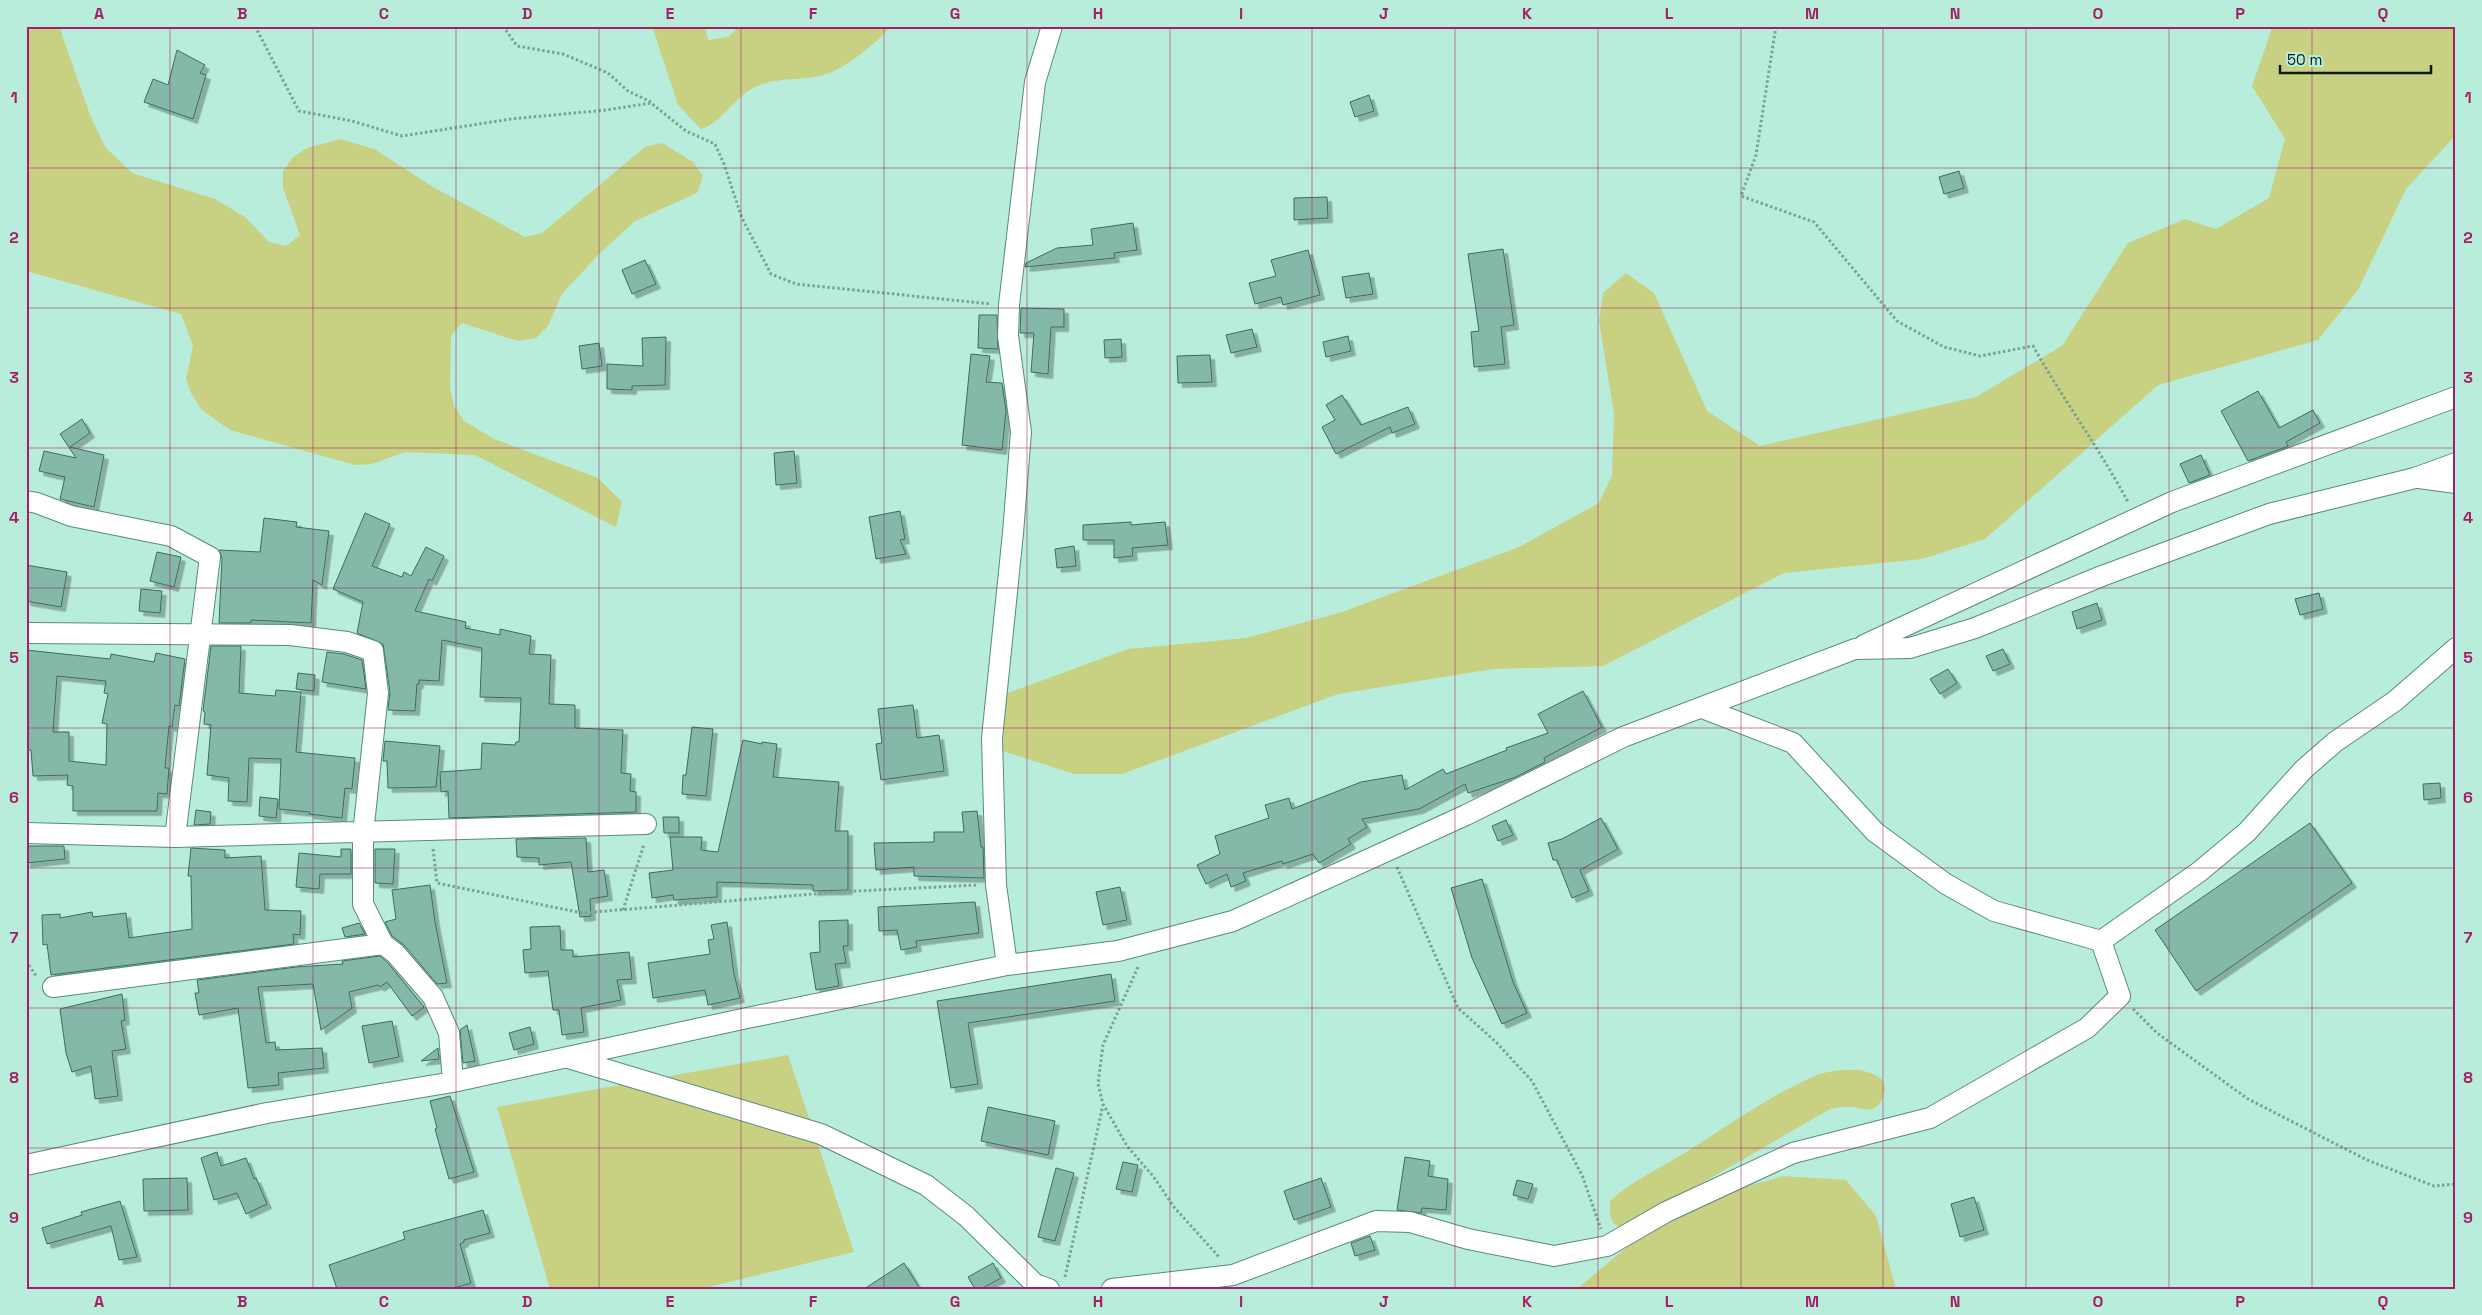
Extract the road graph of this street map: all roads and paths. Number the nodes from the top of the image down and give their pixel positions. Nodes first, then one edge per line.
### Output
1 (256, 26) edge
2 (503, 26) edge
3 (1052, 26) edge
4 (1776, 26) edge
5 (651, 103) junction
6 (1009, 305) junction
7 (2456, 397) edge
8 (2456, 464) edge
9 (2415, 478) junction
10 (2456, 483) edge
11 (26, 501) edge
12 (2137, 518) junction
13 (26, 633) edge
14 (201, 636) junction
15 (2456, 648) edge
16 (1855, 649) junction
17 (1702, 708) junction
18 (646, 824) joint
19 (430, 831) junction
20 (26, 833) edge
21 (363, 834) junction
22 (175, 837) junction
23 (1390, 849) junction
24 (996, 885) junction
25 (623, 910) junction
26 (2101, 941) junction
27 (1147, 943) junction
28 (383, 944) junction
29 (1007, 965) junction
30 (53, 987) dead end
31 (2120, 996) junction
32 (567, 1057) junction
33 (454, 1082) junction
34 (1103, 1104) junction
35 (26, 1165) edge
36 (2456, 1184) edge
37 (1607, 1246) junction
38 (1234, 1275) junction
39 (1056, 1284) edge
40 (1112, 1289) edge

1 - 5 path
2 - 5 path
3 - 6 street
4 - 12 path
5 - 6 path
6 - 24 street
7 - 12 street
8 - 9 street
9 - 10 street
9 - 16 street
11 - 14 street
12 - 16 street
13 - 14 street
14 - 21 street
14 - 22 street
15 - 26 street
16 - 17 street
17 - 23 street
17 - 26 street
18 - 19 street
18 - 25 path
19 - 21 street
19 - 25 path
20 - 22 street
21 - 22 street
21 - 28 street
23 - 27 street
23 - 37 path
24 - 25 path
24 - 29 street
26 - 31 street
27 - 29 street
27 - 34 path
28 - 30 street
28 - 33 street
29 - 32 street
31 - 36 path
31 - 37 street
32 - 33 street
32 - 39 street
33 - 35 street
34 - 38 path
34 - 39 path
37 - 38 street
38 - 40 street

